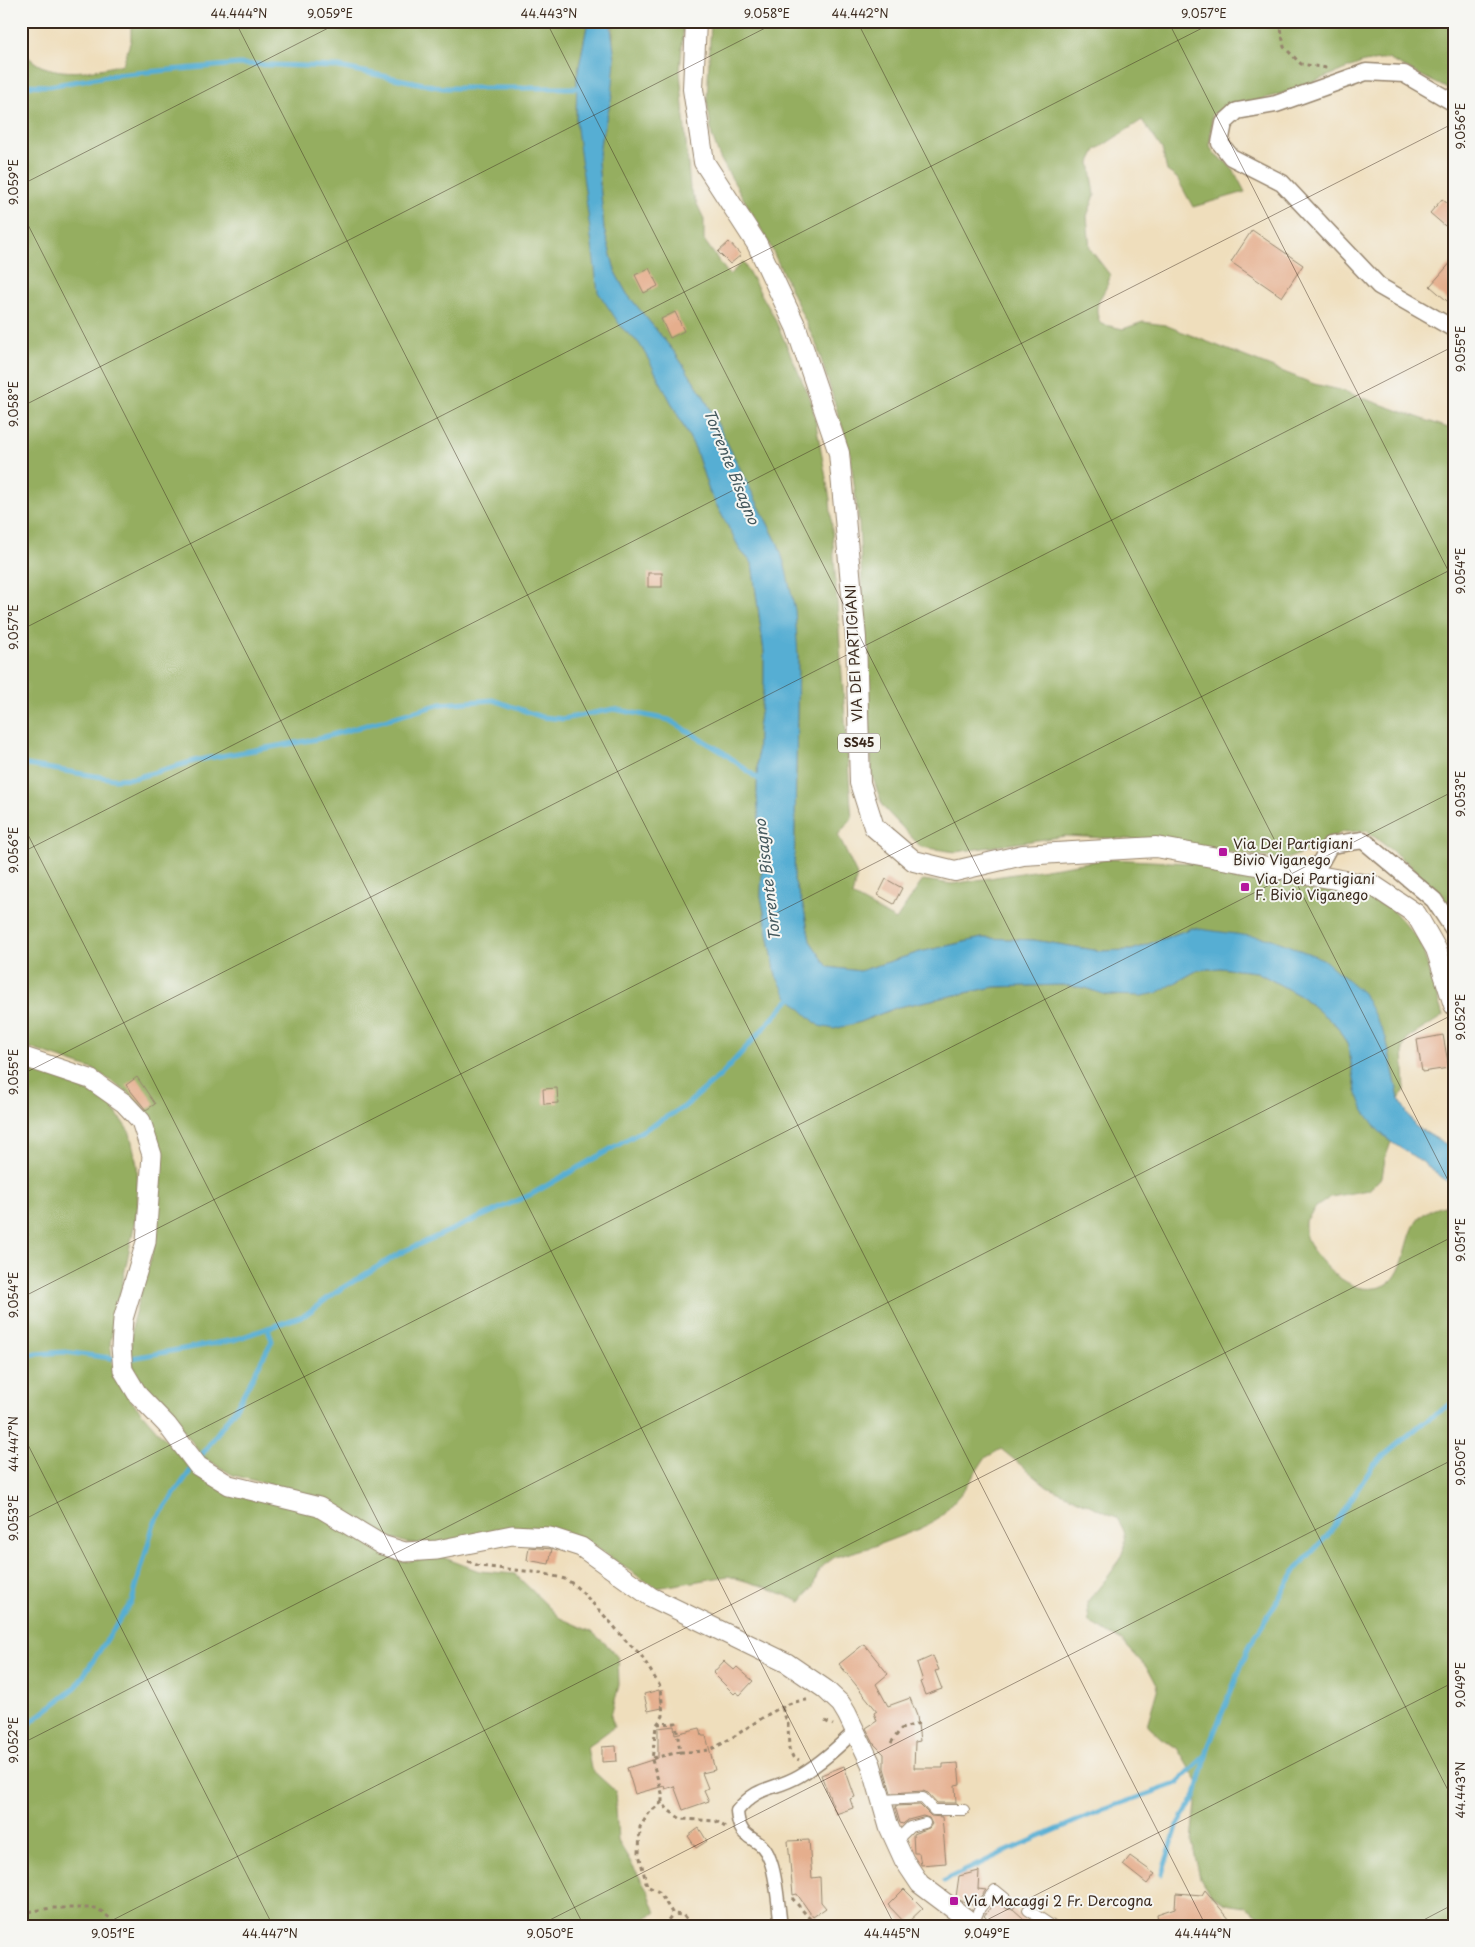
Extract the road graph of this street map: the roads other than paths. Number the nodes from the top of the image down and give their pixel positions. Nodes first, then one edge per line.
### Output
1 (696, 21) edge
2 (1454, 103) edge
3 (1454, 329) edge
4 (1314, 874) junction
5 (1454, 930) edge
6 (1454, 1005) edge
7 (21, 1056) edge
8 (856, 1730) junction
9 (881, 1800) junction
10 (964, 1810) dead end
11 (925, 1823) dead end
12 (896, 1841) junction
13 (1011, 1903) dead end
14 (1028, 1910) dead end
15 (974, 1925) edge
16 (781, 1926) edge
17 (1052, 1926) edge

1 - 4 main road, VIA DEI PARTIGIANI / SS45
2 - 3 street
4 - 5 street
4 - 6 main road, VIA DEI PARTIGIANI / SS45
7 - 8 main road
8 - 9 main road
8 - 16 street
9 - 10 street
9 - 12 main road
11 - 12 street
12 - 15 main road
13 - 15 street
14 - 17 street

